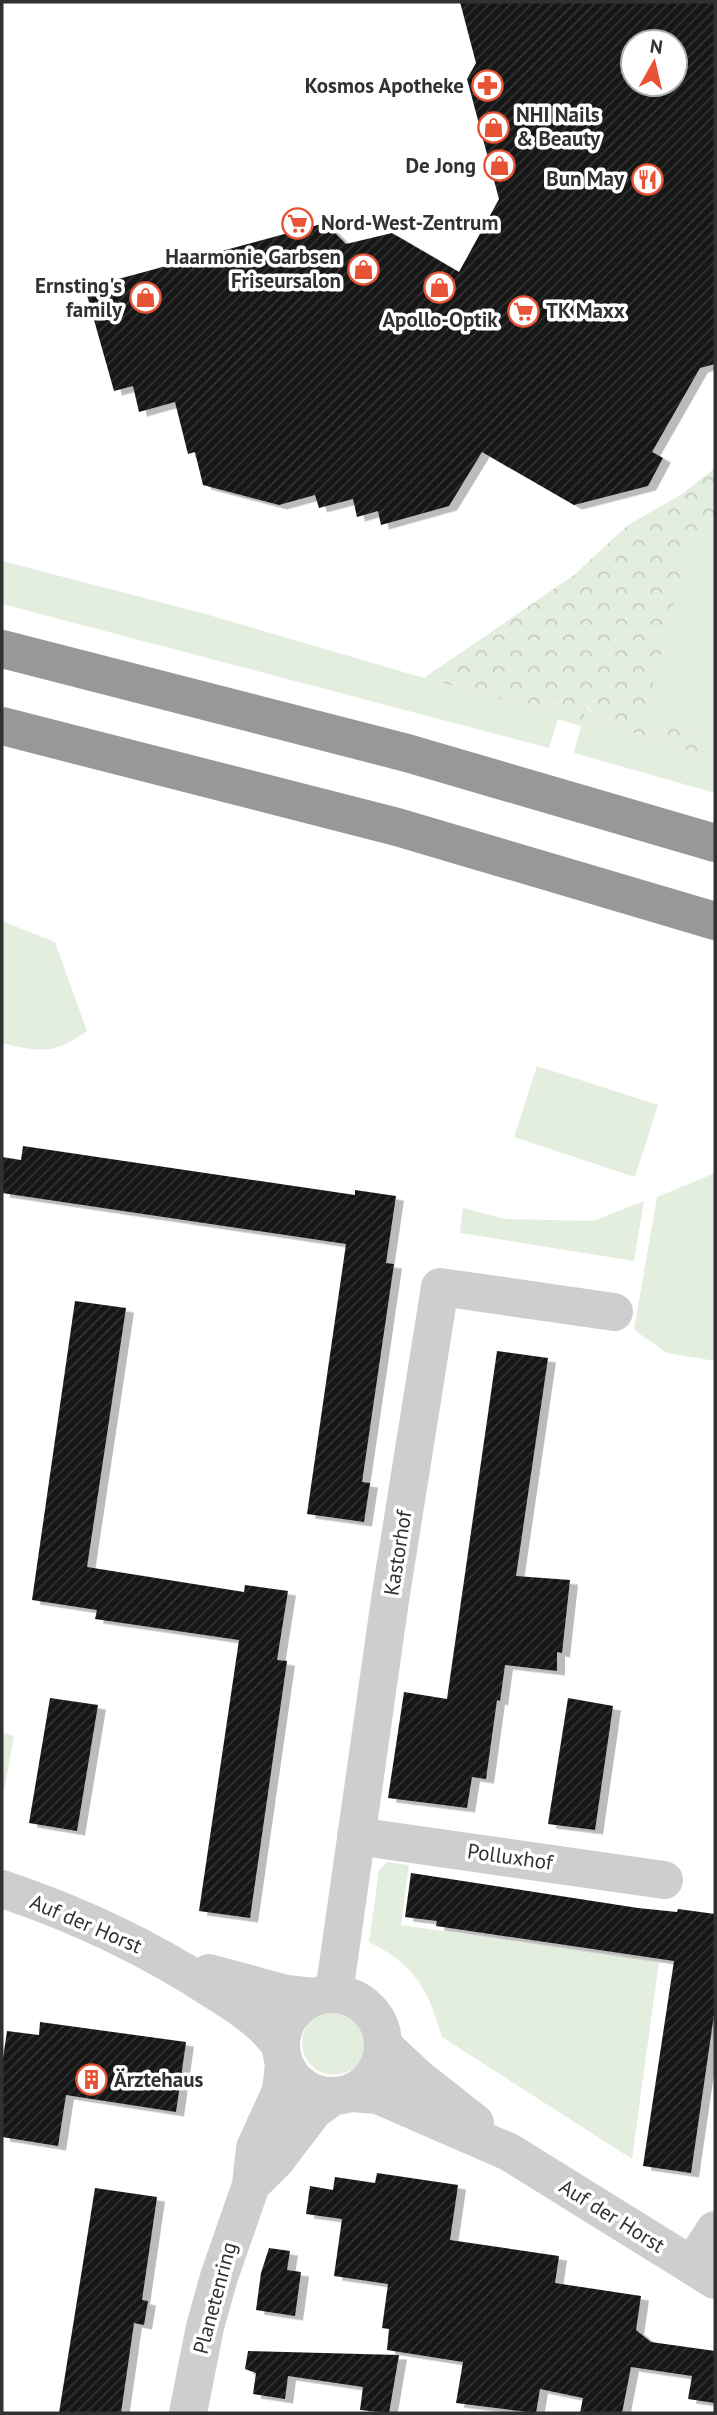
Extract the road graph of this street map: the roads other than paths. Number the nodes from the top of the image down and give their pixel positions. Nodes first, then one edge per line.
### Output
1 (2, 649) edge
2 (2, 726) edge
3 (715, 844) edge
4 (715, 921) edge
5 (614, 1312) dead end
6 (356, 1836) junction
7 (663, 1880) dead end
8 (2, 1889) edge
9 (170, 1962) junction
10 (324, 1995) junction
11 (384, 2046) junction
12 (282, 2055) junction
13 (342, 2095) junction
14 (509, 2152) junction
15 (251, 2185) junction
16 (715, 2230) edge
17 (704, 2272) edge
18 (188, 2413) edge

1 - 3 highway
2 - 4 highway
5 - 6 street, Kastorhof
6 - 7 street, Polluxhof
6 - 10 street, Kastorhof
8 - 9 street, Auf der Horst
9 - 10 street, Auf der Horst
9 - 12 street, Auf der Horst
10 - 11 street
10 - 12 street
11 - 13 street
11 - 14 street, Auf der Horst
12 - 13 street
12 - 15 street, Planetenring
13 - 14 street, Auf der Horst
13 - 15 street, Planetenring
14 - 17 street, Auf der Horst
15 - 18 street, Planetenring
16 - 17 street

